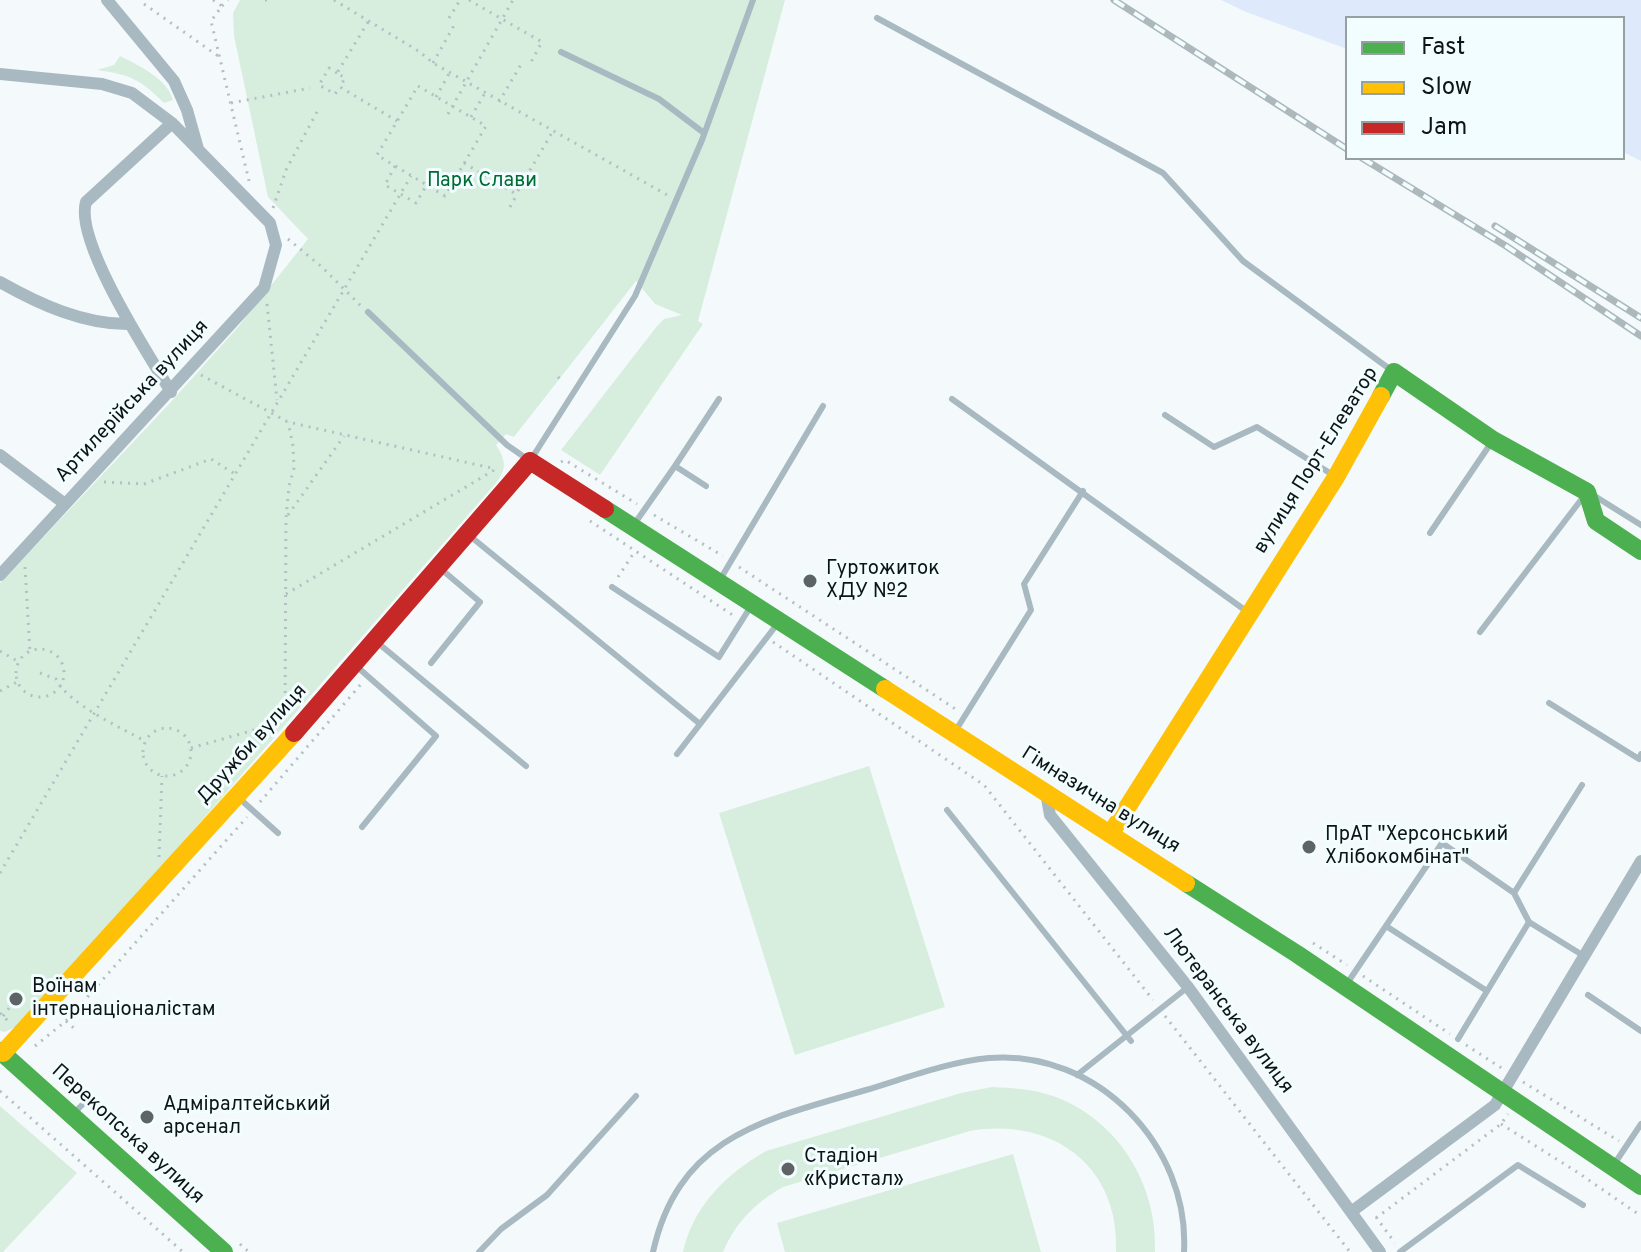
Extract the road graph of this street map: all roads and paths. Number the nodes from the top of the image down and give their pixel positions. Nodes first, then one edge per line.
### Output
1 (107, 0) edge
2 (213, 0) edge
3 (228, 0) edge
4 (334, 0) edge
5 (460, 0) edge
6 (469, 0) edge
7 (513, 0) edge
8 (753, 0) edge
9 (144, 4) dead end
10 (222, 6) junction
11 (449, 18) dead end
12 (877, 18) dead end
13 (503, 19) junction
14 (368, 22) junction
15 (456, 22) dead end
16 (561, 52) dead end
17 (218, 56) junction
18 (523, 61) dead end
19 (433, 63) junction
20 (530, 64) dead end
21 (450, 72) junction
22 (337, 73) junction
23 (0, 74) edge
24 (14, 76) junction
25 (0, 82) edge
26 (466, 82) junction
27 (340, 87) junction
28 (310, 88) dead end
29 (485, 93) junction
30 (436, 97) junction
31 (499, 102) junction
32 (230, 103) junction
33 (452, 106) junction
34 (319, 108) dead end
35 (448, 114) dead end
36 (471, 117) junction
37 (397, 121) junction
38 (172, 123) junction
39 (553, 131) junction
40 (704, 133) junction
41 (199, 152) junction
42 (464, 163) junction
43 (395, 166) junction
44 (411, 176) junction
45 (249, 181) dead end
46 (426, 185) junction
47 (400, 194) junction
48 (516, 194) junction
49 (676, 200) junction
50 (510, 207) dead end
51 (270, 223) junction
52 (0, 282) edge
53 (264, 288) junction
54 (345, 292) junction
55 (368, 312) joint
56 (130, 324) junction
57 (191, 370) junction
58 (1394, 372) junction
59 (171, 392) junction
60 (719, 399) dead end
61 (952, 399) dead end
62 (277, 401) junction
63 (823, 406) dead end
64 (271, 411) junction
65 (1165, 415) dead end
66 (288, 422) junction
67 (345, 435) junction
68 (1493, 440) junction
69 (0, 455) edge
70 (530, 461) junction
71 (558, 464) dead end
72 (675, 466) junction
73 (235, 474) junction
74 (1336, 477) junction
75 (88, 481) junction
76 (706, 486) dead end
77 (1083, 491) junction
78 (1587, 492) junction
79 (65, 504) junction
80 (645, 509) junction
81 (286, 518) junction
82 (1641, 525) edge
83 (633, 526) junction
84 (1430, 533) dead end
85 (467, 534) junction
86 (24, 549) junction
87 (635, 551) dead end
88 (1641, 551) edge
89 (731, 561) junction
90 (439, 567) junction
91 (0, 575) edge
92 (719, 581) junction
93 (612, 587) joint
94 (285, 595) junction
95 (753, 603) junction
96 (1249, 613) junction
97 (780, 620) junction
98 (1480, 632) dead end
99 (375, 640) junction
100 (0, 651) edge
101 (30, 652) junction
102 (19, 662) junction
103 (431, 663) dead end
104 (361, 671) junction
105 (40, 673) dead end
106 (17, 682) junction
107 (60, 688) junction
108 (0, 691) edge
109 (1549, 703) dead end
110 (95, 713) junction
111 (700, 724) junction
112 (958, 727) junction
113 (145, 741) junction
114 (191, 748) junction
115 (677, 754) dead end
116 (1641, 754) edge
117 (526, 766) dead end
118 (162, 776) junction
119 (1582, 785) dead end
120 (1046, 793) junction
121 (238, 797) junction
122 (253, 810) junction
123 (947, 810) dead end
124 (362, 827) dead end
125 (278, 833) dead end
126 (1111, 833) junction
127 (1641, 861) edge
128 (159, 865) dead end
129 (0, 873) edge
130 (1514, 893) junction
131 (1529, 922) junction
132 (1386, 926) junction
133 (1312, 943) dead end
134 (1584, 956) junction
135 (1350, 979) junction
136 (1188, 987) junction
137 (1487, 991) junction
138 (1588, 995) dead end
139 (16, 999) dead end
140 (1, 1015) edge
141 (66, 1021) junction
142 (14, 1027) dead end
143 (75, 1029) dead end
144 (1641, 1031) edge
145 (1128, 1038) junction
146 (1458, 1039) junction
147 (35, 1046) dead end
148 (1, 1052) edge
149 (1077, 1075) junction
150 (1512, 1076) junction
151 (1527, 1085) junction
152 (0, 1091) edge
153 (636, 1096) dead end
154 (1509, 1098) junction
155 (1501, 1124) junction
156 (1641, 1124) edge
157 (1626, 1145) junction
158 (1613, 1166) junction
159 (1641, 1186) edge
160 (1366, 1201) junction
161 (1583, 1205) dead end
162 (1351, 1212) junction
163 (1641, 1216) edge
164 (1376, 1218) junction
165 (183, 1252) edge
166 (224, 1252) edge
167 (479, 1252) edge
168 (653, 1252) edge
169 (1184, 1252) edge
170 (1380, 1252) edge
171 (1401, 1252) edge

1 - 41 street
2 - 10 path
3 - 10 path
4 - 14 path
5 - 11 path
6 - 13 path
7 - 13 path
8 - 40 lane
9 - 17 path
10 - 17 path
12 - 58 lane
13 - 20 path
13 - 26 path
14 - 19 path
14 - 22 path
15 - 19 path
16 - 40 lane
17 - 32 path
18 - 31 path
19 - 21 path
21 - 26 path
21 - 30 path
22 - 27 path
22 - 27 path
23 - 24 street
24 - 25 street
24 - 38 street
26 - 29 path
26 - 33 path
27 - 37 path
28 - 32 path
29 - 31 path
29 - 36 path
30 - 33 path
30 - 37 path
31 - 39 path
32 - 45 path
33 - 35 path
33 - 36 path
34 - 51 path
36 - 42 path
37 - 43 path
38 - 41 street
38 - 56 street
39 - 48 path
39 - 49 path
40 - 49 lane
41 - 51 street
42 - 46 path
42 - 48 path
43 - 44 path
43 - 47 path
44 - 46 path
44 - 47 path
46 - 47 path
47 - 54 path
48 - 50 path
49 - 70 lane
51 - 53 street, Артилерійська вулиця
51 - 54 path
52 - 56 street
53 - 57 street, Артилерійська вулиця
53 - 62 path
54 - 55 path
54 - 62 path
55 - 70 lane
56 - 59 street
57 - 59 street, Артилерійська вулиця
57 - 64 path
58 - 68 street, вулиця Порт-Елеватор
58 - 74 street, вулиця Порт-Елеватор
59 - 75 street, Артилерійська вулиця
60 - 72 lane
61 - 77 lane
62 - 64 path
63 - 89 lane
64 - 66 path
64 - 73 path
65 - 74 lane
66 - 67 path
66 - 81 path
67 - 81 path
67 - 94 path
68 - 78 street, вулиця Порт-Елеватор
68 - 84 lane
69 - 79 street
70 - 83 street, Гімназична вулиця
70 - 85 street, Дружби вулиця
71 - 80 path
72 - 76 lane
72 - 80 lane
73 - 75 path
73 - 110 path
74 - 96 street, вулиця Порт-Елеватор
75 - 79 street, Артилерійська вулиця
77 - 96 lane
77 - 112 lane
78 - 82 lane
78 - 88 street
78 - 98 lane
79 - 86 street, Артилерійська вулиця
80 - 83 lane
80 - 89 path
81 - 94 path
83 - 92 street, Гімназична вулиця
85 - 90 street, Дружби вулиця
85 - 111 lane
86 - 91 street, Артилерійська вулиця
86 - 101 path
87 - 93 path
89 - 92 lane
89 - 112 path
90 - 99 street, Дружби вулиця
90 - 103 lane
92 - 95 street, Гімназична вулиця
93 - 95 lane
94 - 114 path
95 - 97 street, Гімназична вулиця
96 - 126 street, вулиця Порт-Елеватор
97 - 111 lane
97 - 112 street, Гімназична вулиця
99 - 104 street, Дружби вулиця
99 - 117 lane
100 - 102 path
101 - 102 path
101 - 107 path
102 - 106 path
104 - 121 street, Дружби вулиця
104 - 122 path
104 - 124 lane
105 - 107 path
106 - 107 path
106 - 108 path
107 - 110 path
109 - 116 lane
110 - 113 path
110 - 129 path
111 - 115 lane
112 - 120 street, Гімназична вулиця
113 - 114 path
113 - 118 path
114 - 118 path
118 - 128 path
119 - 130 lane
120 - 126 street, Гімназична вулиця
120 - 136 street, Лютеранська вулиця
121 - 122 lane
121 - 148 street, Дружби вулиця
122 - 125 lane
122 - 141 path
123 - 145 lane
126 - 135 street, Гімназична вулиця
127 - 134 street
130 - 131 lane
130 - 132 lane
131 - 134 lane
131 - 137 lane
132 - 135 lane
132 - 137 lane
133 - 135 path
134 - 150 street
135 - 146 path
135 - 154 street, Гімназична вулиця
136 - 145 lane
136 - 162 street, Лютеранська вулиця
137 - 146 lane
138 - 144 lane
139 - 140 path
140 - 142 path
141 - 143 path
141 - 147 path
145 - 149 lane
146 - 150 path
148 - 166 street, Перекопська вулиця
149 - 168 lane
149 - 169 lane
150 - 151 path
150 - 154 street
151 - 154 path
151 - 157 path
152 - 165 path
153 - 167 lane
154 - 155 path
154 - 158 street, Гімназична вулиця
154 - 160 street
155 - 163 path
155 - 164 path
156 - 157 lane
157 - 158 lane
158 - 159 street, Гімназична вулиця
160 - 162 street
160 - 164 path
161 - 171 lane
162 - 170 street, Лютеранська вулиця
164 - 171 path

